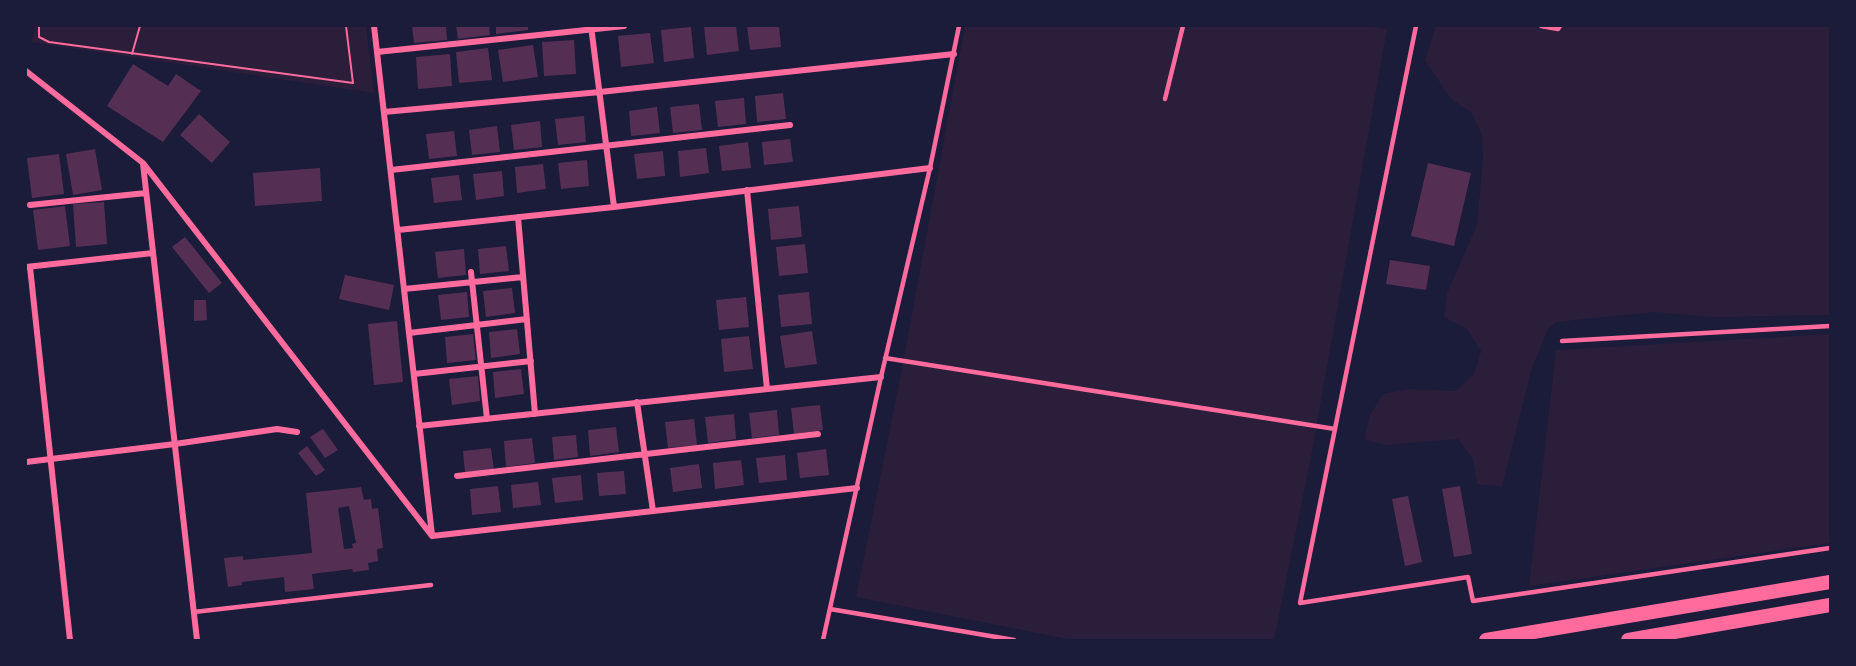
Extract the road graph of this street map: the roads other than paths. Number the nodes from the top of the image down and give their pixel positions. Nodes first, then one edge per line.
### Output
1 (374, 26) edge
2 (624, 26) edge
3 (959, 26) edge
4 (1183, 26) edge
5 (1416, 26) edge
6 (1541, 26) edge
7 (1560, 26) edge
8 (591, 28) edge
9 (378, 52) junction
10 (954, 54) junction
11 (26, 71) edge
12 (600, 92) junction
13 (1165, 99) dead end
14 (384, 112) junction
15 (790, 124) dead end
16 (606, 144) junction
17 (143, 163) junction
18 (930, 168) junction
19 (391, 170) junction
20 (747, 190) junction
21 (146, 193) junction
22 (30, 206) dead end
23 (614, 207) junction
24 (518, 218) junction
25 (398, 230) junction
26 (153, 253) junction
27 (28, 267) edge
28 (471, 272) dead end
29 (523, 277) junction
30 (472, 282) junction
31 (404, 289) junction
32 (527, 319) junction
33 (477, 325) junction
34 (1830, 326) edge
35 (409, 333) junction
36 (1562, 340) dead end
37 (885, 358) junction
38 (531, 362) junction
39 (481, 366) junction
40 (414, 374) junction
41 (881, 377) junction
42 (767, 389) junction
43 (637, 402) junction
44 (535, 414) junction
45 (487, 419) junction
46 (420, 426) junction
47 (1335, 429) junction
48 (297, 432) dead end
49 (818, 434) dead end
50 (175, 444) junction
51 (645, 455) junction
52 (50, 459) junction
53 (26, 462) edge
54 (457, 476) dead end
55 (857, 488) junction
56 (653, 511) junction
57 (432, 536) junction
58 (1830, 548) edge
59 (1830, 584) edge
60 (431, 585) dead end
61 (1830, 605) edge
62 (830, 609) junction
63 (194, 612) junction
64 (1695, 635) edge
65 (69, 640) edge
66 (196, 640) edge
67 (824, 640) edge
68 (1014, 640) edge
69 (1486, 640) edge
70 (1628, 640) edge

1 - 9 street
2 - 8 street
3 - 10 lane
4 - 13 lane
5 - 47 lane
6 - 7 lane
8 - 9 street
8 - 12 street
9 - 14 street
10 - 12 street
10 - 18 lane
11 - 17 street
12 - 14 street
12 - 16 street
14 - 19 street
15 - 16 street
16 - 19 street
16 - 23 street
17 - 21 street
17 - 57 street
18 - 20 street
18 - 37 lane
19 - 25 street
20 - 23 street
20 - 42 street
21 - 22 street
21 - 26 street
23 - 24 street
24 - 25 street
24 - 29 street
25 - 31 street
26 - 27 street
26 - 50 street
27 - 52 street
28 - 30 street
29 - 30 street
29 - 32 street
30 - 31 street
30 - 33 street
31 - 35 street
32 - 33 street
32 - 38 street
33 - 35 street
33 - 39 street
34 - 36 lane
35 - 40 street
37 - 41 lane
37 - 47 lane
38 - 39 street
38 - 44 street
39 - 40 street
39 - 45 street
40 - 46 street
41 - 42 street
41 - 55 lane
42 - 43 street
43 - 44 street
43 - 51 street
44 - 45 street
45 - 46 street
46 - 57 street
47 - 58 lane
48 - 50 street
49 - 51 street
50 - 52 street
50 - 63 street
51 - 54 street
51 - 56 street
52 - 53 street
52 - 65 street
55 - 56 street
55 - 62 lane
56 - 57 street
59 - 69 main road
60 - 63 lane
61 - 64 main road
62 - 67 lane
62 - 68 lane
63 - 66 street
64 - 70 main road

